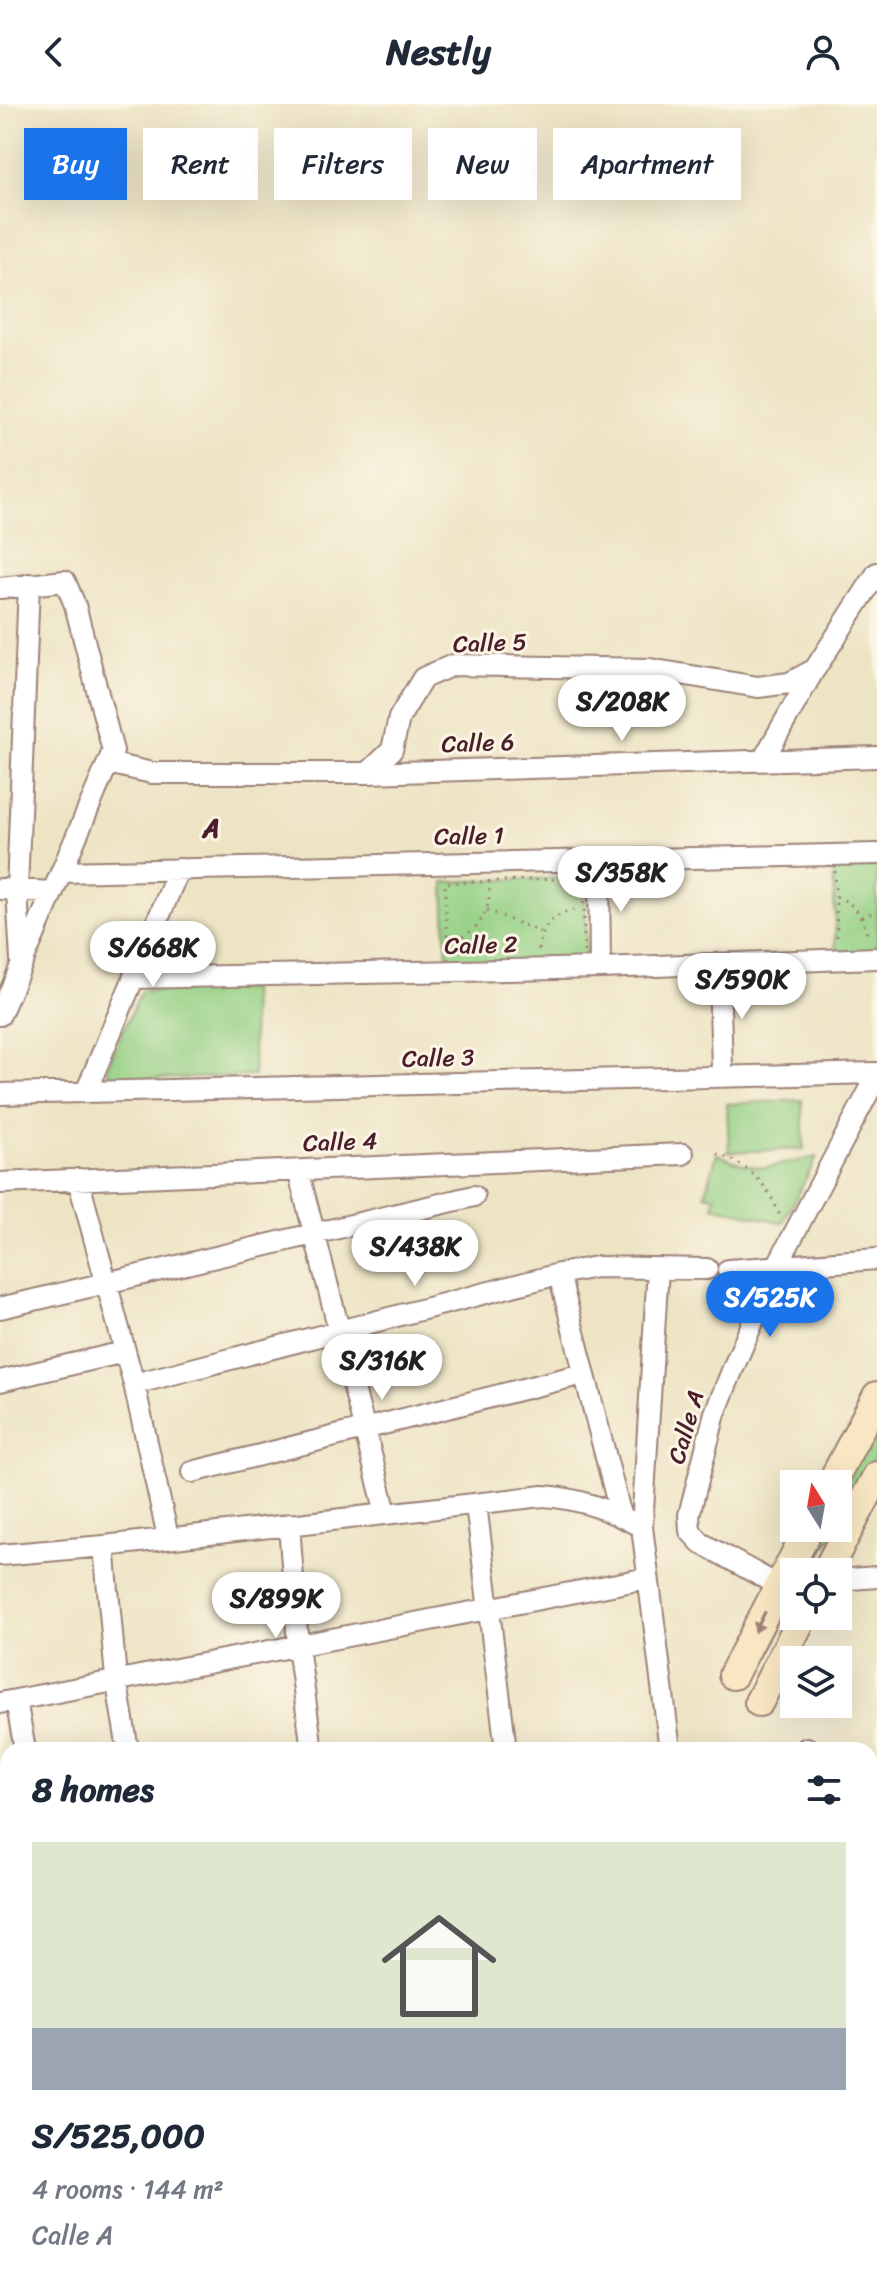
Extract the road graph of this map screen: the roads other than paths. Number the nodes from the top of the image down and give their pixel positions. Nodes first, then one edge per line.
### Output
1 (877, 573) edge
2 (29, 584) junction
3 (0, 588) edge
4 (815, 669) junction
5 (877, 757) edge
6 (763, 760) junction
7 (108, 763) junction
8 (368, 773) junction
9 (877, 854) edge
10 (599, 860) junction
11 (179, 869) junction
12 (61, 872) junction
13 (8, 889) edge
14 (53, 892) junction
15 (873, 954) edge
16 (21, 964) junction
17 (600, 968) junction
18 (133, 978) junction
19 (719, 978) dead end
20 (0, 1015) edge
21 (722, 1067) dead end
22 (877, 1074) edge
23 (86, 1092) junction
24 (0, 1094) edge
25 (683, 1154) dead end
26 (298, 1170) junction
27 (78, 1179) junction
28 (0, 1183) edge
29 (474, 1196) dead end
30 (314, 1232) junction
31 (877, 1259) edge
32 (777, 1266) junction
33 (658, 1268) junction
34 (559, 1274) junction
35 (104, 1283) junction
36 (0, 1308) edge
37 (340, 1331) junction
38 (124, 1352) junction
39 (583, 1374) junction
40 (0, 1381) edge
41 (134, 1384) junction
42 (877, 1396) edge
43 (365, 1429) junction
44 (838, 1470) edge
45 (192, 1472) dead end
46 (877, 1476) edge
47 (476, 1504) junction
48 (386, 1513) junction
49 (621, 1516) junction
50 (289, 1524) junction
51 (642, 1527) junction
52 (168, 1537) junction
53 (104, 1546) junction
54 (0, 1555) edge
55 (833, 1558) edge
56 (877, 1577) edge
57 (648, 1578) junction
58 (852, 1579) edge
59 (780, 1582) edge
60 (780, 1595) edge
61 (489, 1609) junction
62 (796, 1630) edge
63 (298, 1646) junction
64 (733, 1675) dead end
65 (117, 1681) junction
66 (8, 1701) edge
67 (759, 1702) dead end
68 (22, 1742) edge
69 (127, 1742) edge
70 (311, 1742) edge
71 (505, 1742) edge
72 (669, 1742) edge

1 - 4 street
2 - 3 street
2 - 7 street
2 - 13 street
4 - 6 street
4 - 8 street, Calle 5
5 - 6 street, Calle 6
6 - 8 street, Calle 6
7 - 8 street
7 - 12 street
9 - 10 street, Calle 1
10 - 11 street, Calle 1
10 - 17 street
11 - 12 street, Calle 1
11 - 18 street
12 - 14 street
13 - 14 street
13 - 16 street
14 - 16 street
15 - 17 street, Calle 2
16 - 20 street
17 - 18 street, Calle 2
18 - 23 street
19 - 21 street
22 - 23 street, Calle 3
22 - 32 street, Calle A
23 - 24 street, Calle 3
25 - 26 street, Calle 4
26 - 27 street, Calle 4
26 - 30 street
27 - 28 street, Calle 4
27 - 35 street
29 - 30 street
30 - 35 street
30 - 37 street
31 - 32 street
32 - 33 street
32 - 59 street, Calle A
33 - 34 street
33 - 51 street
34 - 37 street
34 - 39 street
35 - 36 street
35 - 38 street
37 - 41 street
37 - 43 street
38 - 40 street
38 - 41 street
39 - 43 street
39 - 49 street
41 - 52 street
42 - 44 street
43 - 45 street
43 - 48 street
46 - 55 street
47 - 48 street
47 - 49 street
47 - 61 street
48 - 50 street
49 - 51 street
50 - 52 street
50 - 63 street
51 - 57 street
52 - 53 street
53 - 54 street
53 - 65 street
56 - 58 street
57 - 61 street
57 - 72 street
60 -> 64 street
61 - 63 street
61 - 71 street
62 - 67 street
63 - 65 street
63 - 70 street
65 - 66 street
65 - 69 street
66 - 68 street

